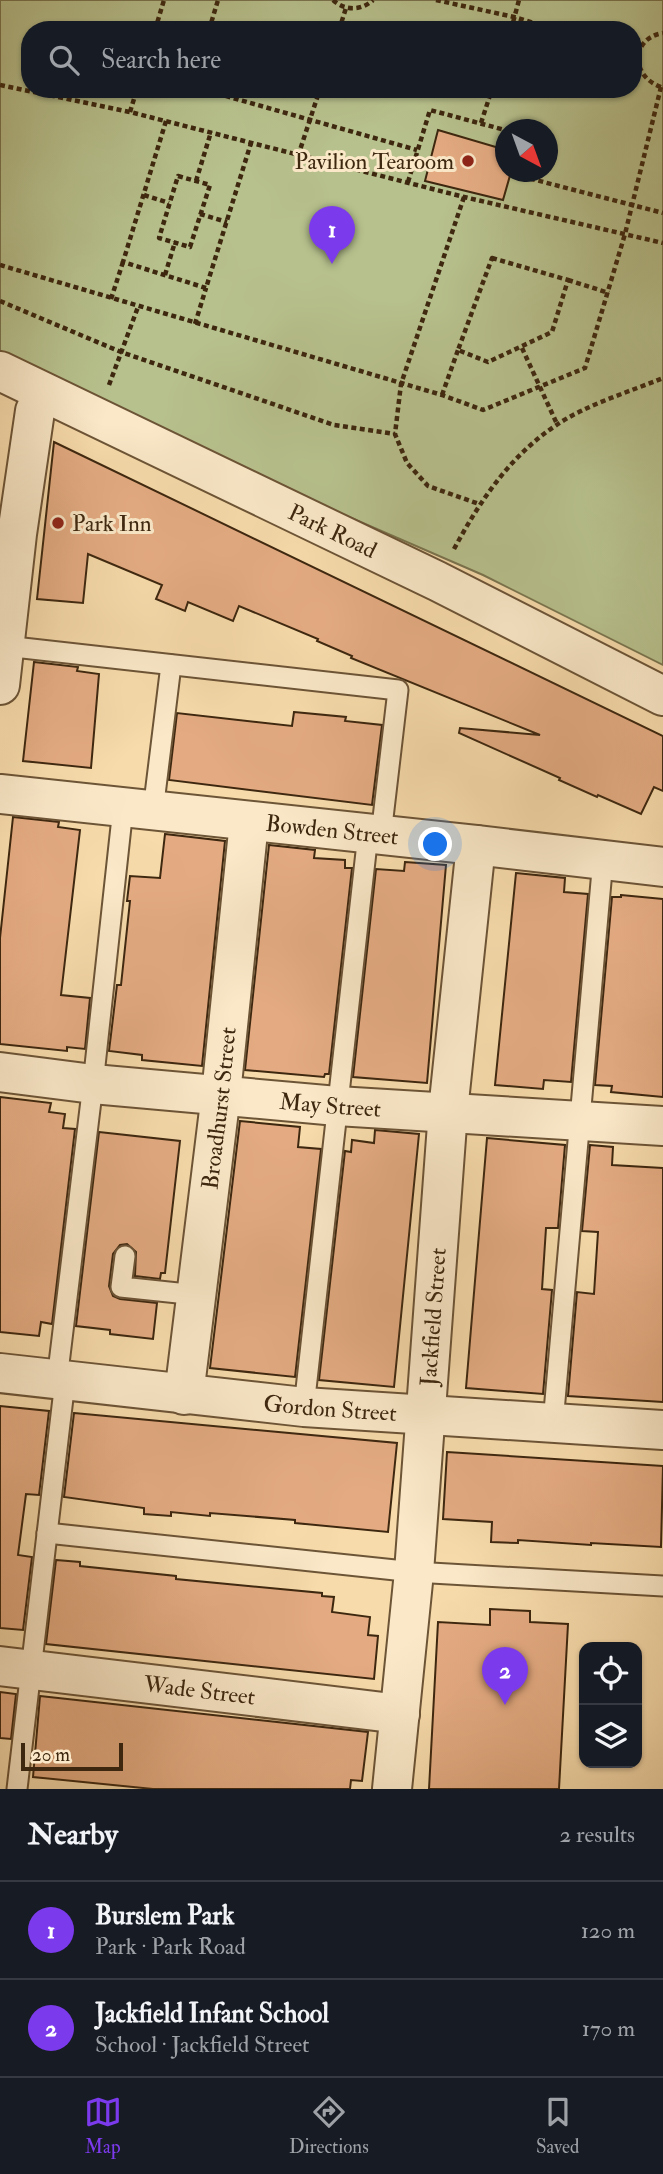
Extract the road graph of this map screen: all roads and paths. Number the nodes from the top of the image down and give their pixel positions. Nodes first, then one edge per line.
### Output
1 (164, 0) edge
2 (218, 0) edge
3 (333, 0) edge
4 (373, 0) edge
5 (436, 0) edge
6 (519, 0) edge
7 (346, 8) junction
8 (514, 18) junction
9 (158, 21) edge
10 (211, 21) edge
11 (342, 21) edge
12 (513, 21) edge
13 (525, 21) edge
14 (663, 33) edge
15 (642, 46) edge
16 (642, 73) edge
17 (0, 85) edge
18 (662, 87) edge
19 (21, 89) edge
20 (63, 98) edge
21 (134, 98) edge
22 (233, 98) edge
23 (317, 98) edge
24 (489, 98) edge
25 (130, 112) junction
26 (310, 120) junction
27 (166, 121) junction
28 (481, 123) junction
29 (495, 127) edge
30 (211, 132) junction
31 (251, 143) junction
32 (417, 150) junction
33 (298, 156) junction
34 (196, 181) junction
35 (408, 182) junction
36 (543, 182) edge
37 (144, 195) junction
38 (464, 197) junction
39 (169, 203) junction
40 (632, 205) junction
41 (663, 213) edge
42 (200, 214) junction
43 (227, 222) junction
44 (625, 234) junction
45 (175, 243) junction
46 (663, 243) edge
47 (123, 262) junction
48 (0, 265) edge
49 (165, 275) junction
50 (568, 280) junction
51 (206, 288) junction
52 (608, 293) junction
53 (111, 299) junction
54 (0, 301) edge
55 (138, 307) junction
56 (195, 324) junction
57 (522, 348) junction
58 (458, 350) junction
59 (121, 352) junction
60 (116, 366) dead end
61 (0, 371) edge
62 (663, 378) edge
63 (401, 384) junction
64 (541, 387) junction
65 (43, 393) junction
66 (442, 396) junction
67 (557, 424) junction
68 (395, 434) junction
69 (479, 505) junction
70 (8, 530) edge
71 (437, 581) junction
72 (5, 646) junction
73 (171, 665) junction
74 (0, 685) edge
75 (663, 696) edge
76 (0, 794) edge
77 (138, 810) junction
78 (248, 822) junction
79 (374, 835) junction
80 (476, 845) junction
81 (603, 859) junction
82 (663, 867) edge
83 (0, 1072) edge
84 (93, 1084) junction
85 (221, 1094) junction
86 (337, 1106) junction
87 (448, 1111) junction
88 (582, 1120) junction
89 (663, 1126) edge
90 (125, 1256) dead end
91 (197, 1295) junction
92 (0, 1373) edge
93 (61, 1380) junction
94 (184, 1395) junction
95 (304, 1408) junction
96 (427, 1416) junction
97 (553, 1423) junction
98 (663, 1430) edge
99 (47, 1533) junction
100 (414, 1572) junction
101 (663, 1587) edge
102 (16, 1668) edge
103 (400, 1714) junction
104 (17, 1789) edge
105 (391, 1789) edge

1 - 9 path
2 - 10 path
3 - 7 path
4 - 7 path
5 - 8 path
6 - 8 path
7 - 11 path
8 - 12 path
8 - 13 path
14 - 15 path
16 - 18 path
17 - 19 path
18 - 40 path
20 - 25 path
21 - 25 path
22 - 26 path
23 - 26 path
24 - 28 path
25 - 27 path
26 - 32 path
26 - 33 path
27 - 30 path
27 - 37 path
28 - 29 path
28 - 32 path
30 - 31 path
30 - 34 path
31 - 33 path
31 - 43 path
32 - 35 path
33 - 35 path
34 - 39 path
34 - 42 path
35 - 38 path
36 - 40 path
37 - 39 path
37 - 47 path
38 - 44 path
38 - 63 path
39 - 45 path
40 - 41 path
40 - 44 path
42 - 43 path
42 - 45 path
43 - 51 path
44 - 46 path
44 - 52 path
45 - 49 path
47 - 49 path
47 - 53 path
48 - 53 path
49 - 51 path
50 - 52 path
50 - 57 path
50 - 58 path
51 - 56 path
52 - 64 path
53 - 55 path
54 - 59 path
55 - 56 path
55 - 59 path
56 - 63 path
57 - 58 path
57 - 64 path
58 - 66 path
59 - 60 path
59 - 68 path
61 - 65 street, Park Road
62 - 67 path
63 - 66 path
63 - 68 path
64 - 66 path
64 - 67 path
65 - 70 street
65 - 71 street, Park Road
67 - 69 path
68 - 69 path
69 - 71 path
70 - 72 street
71 - 75 street, Park Road
72 - 73 lane
72 - 74 street
73 - 77 lane
73 - 79 lane
76 - 77 street, Bowden Street
77 - 78 street, Bowden Street
77 - 84 lane
78 - 79 street, Bowden Street
78 - 85 street, Broadhurst Street
79 - 80 street, Bowden Street
79 - 86 lane
80 - 81 street, Bowden Street
80 - 87 street, Jackfield Street
81 - 82 street, Bowden Street
81 - 88 lane
83 - 84 street, May Street
84 - 85 street, May Street
84 - 93 lane
85 - 86 street, May Street
85 - 91 street, Broadhurst Street
86 - 87 street, May Street
86 - 95 lane
87 - 88 street, May Street
87 - 96 street, Jackfield Street
88 - 89 street, May Street
88 - 97 lane
90 - 91 lane
91 - 94 street, Broadhurst Street
92 - 93 street, Gordon Street
93 - 94 street, Gordon Street
93 - 99 lane
94 - 95 street, Gordon Street
95 - 96 street, Gordon Street
96 - 97 street, Gordon Street
96 - 100 street, Jackfield Street
97 - 98 street, Gordon Street
99 - 100 lane
99 - 102 lane
100 - 101 lane
100 - 103 street, Jackfield Street
102 - 103 street, Wade Street
102 - 104 lane
103 - 105 street, Jackfield Street

